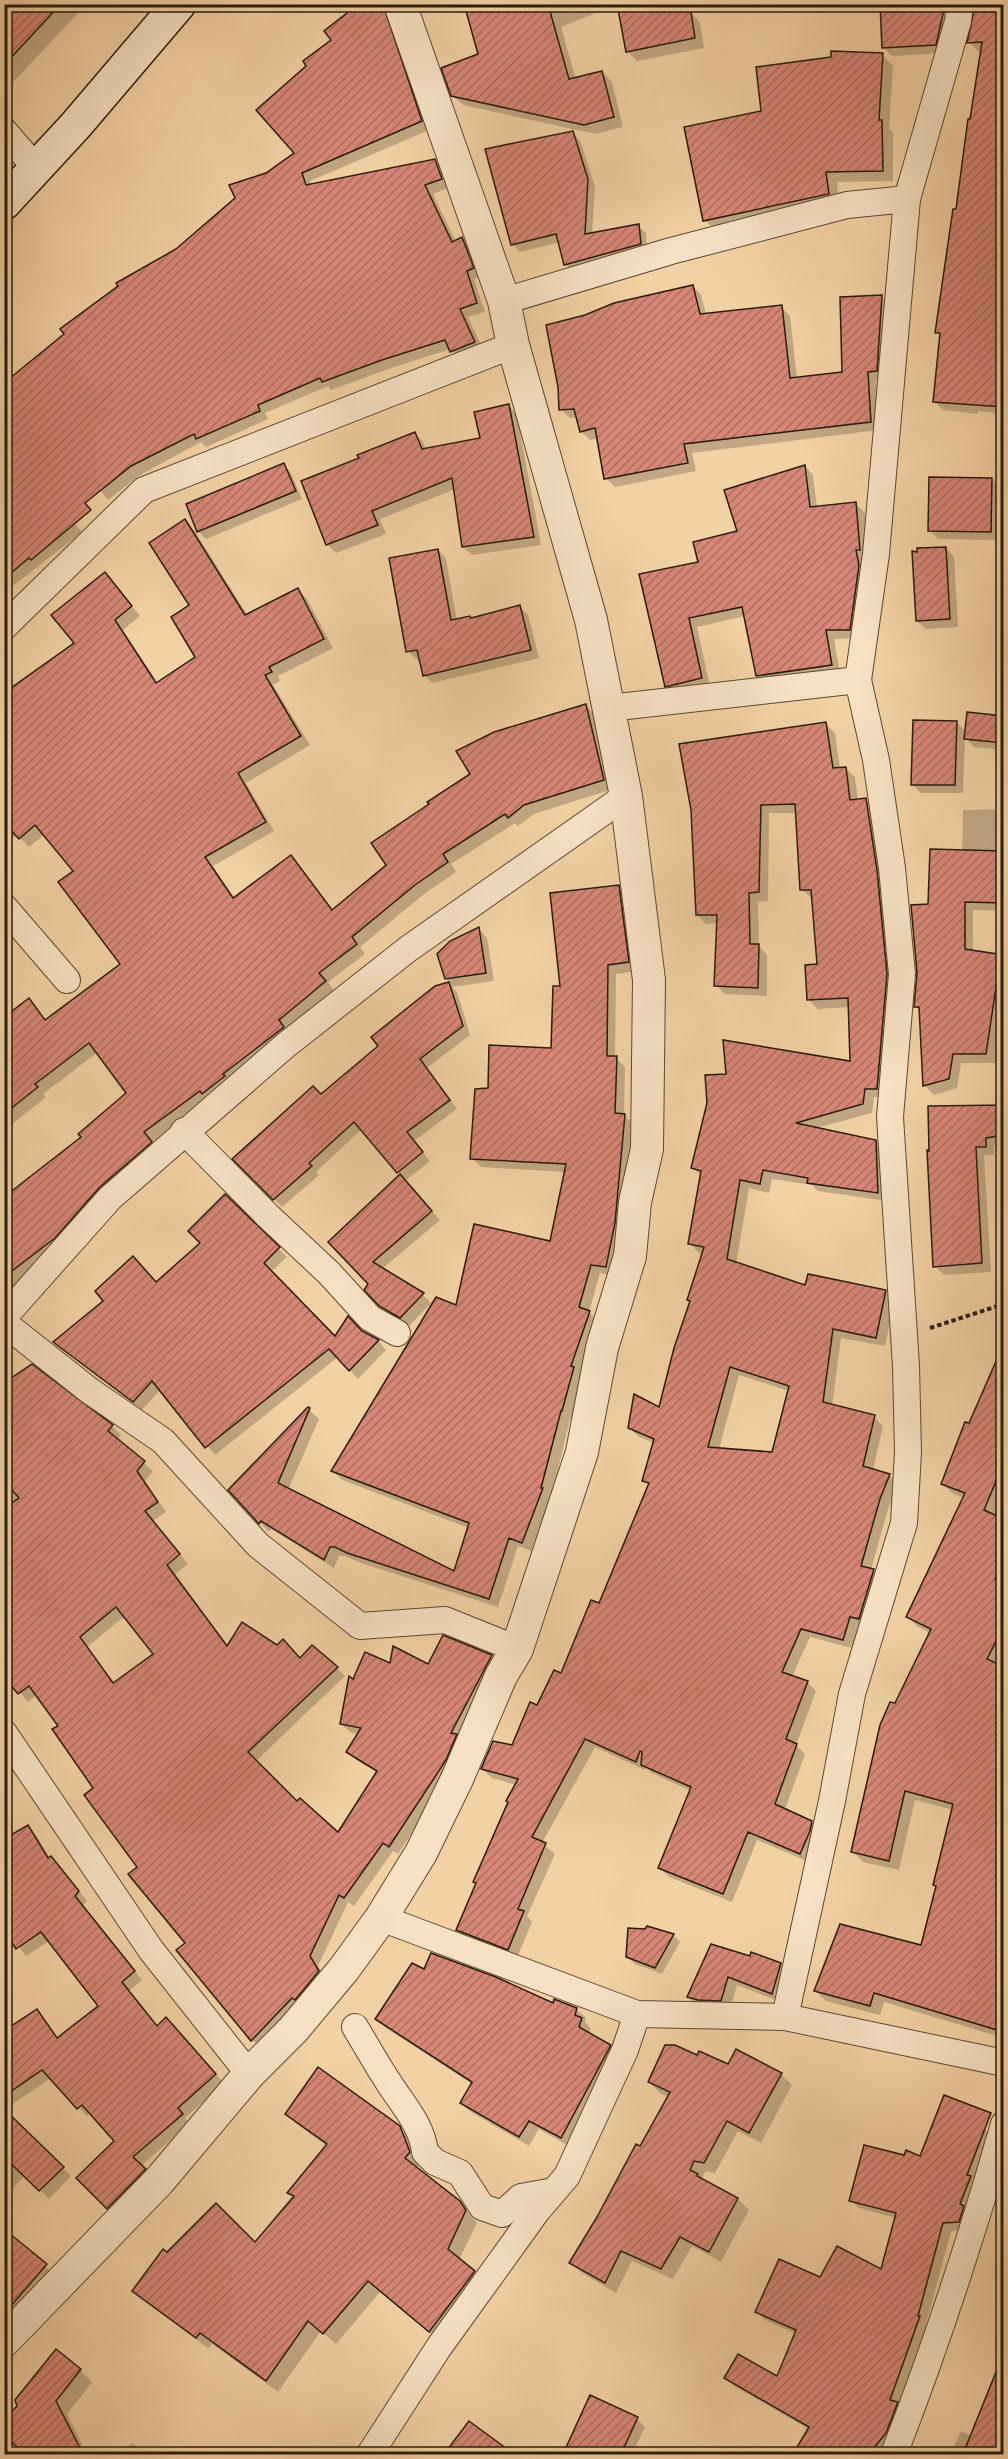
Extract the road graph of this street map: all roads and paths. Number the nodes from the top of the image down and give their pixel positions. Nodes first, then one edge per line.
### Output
1 (179, 4) edge
2 (400, 4) edge
3 (960, 4) edge
4 (4, 131) edge
5 (36, 168) junction
6 (907, 199) junction
7 (4, 202) edge
8 (504, 301) junction
9 (513, 345) junction
10 (4, 627) edge
11 (858, 680) junction
12 (609, 708) junction
13 (626, 796) junction
14 (4, 907) edge
15 (67, 980) dead end
16 (184, 1131) junction
17 (1004, 1304) edge
18 (4, 1317) edge
19 (4, 1323) edge
20 (397, 1333) dead end
21 (904, 1337) junction
22 (517, 1649) junction
23 (4, 1733) edge
24 (381, 1918) junction
25 (637, 2014) junction
26 (785, 2017) junction
27 (355, 2027) dead end
28 (1004, 2063) edge
29 (249, 2074) junction
30 (1004, 2124) edge
31 (554, 2191) junction
32 (4, 2341) edge
33 (370, 2454) edge
34 (894, 2454) edge

1 - 5 main road
2 - 8 street
3 - 6 street
4 - 5 street
5 - 7 main road
6 - 8 street
6 - 11 street
8 - 9 street
9 - 10 street
9 - 12 street
11 - 12 street
11 - 21 street
12 - 13 street
13 - 16 street
13 - 22 street
14 - 15 street
16 - 18 street
16 - 20 street
17 - 21 path
19 - 22 street
21 - 26 street
22 - 24 street
23 - 29 street
24 - 25 street
24 - 29 street
25 - 26 street
25 - 31 street
26 - 28 street
27 - 31 street
29 - 32 street
30 - 34 street
31 - 33 street

